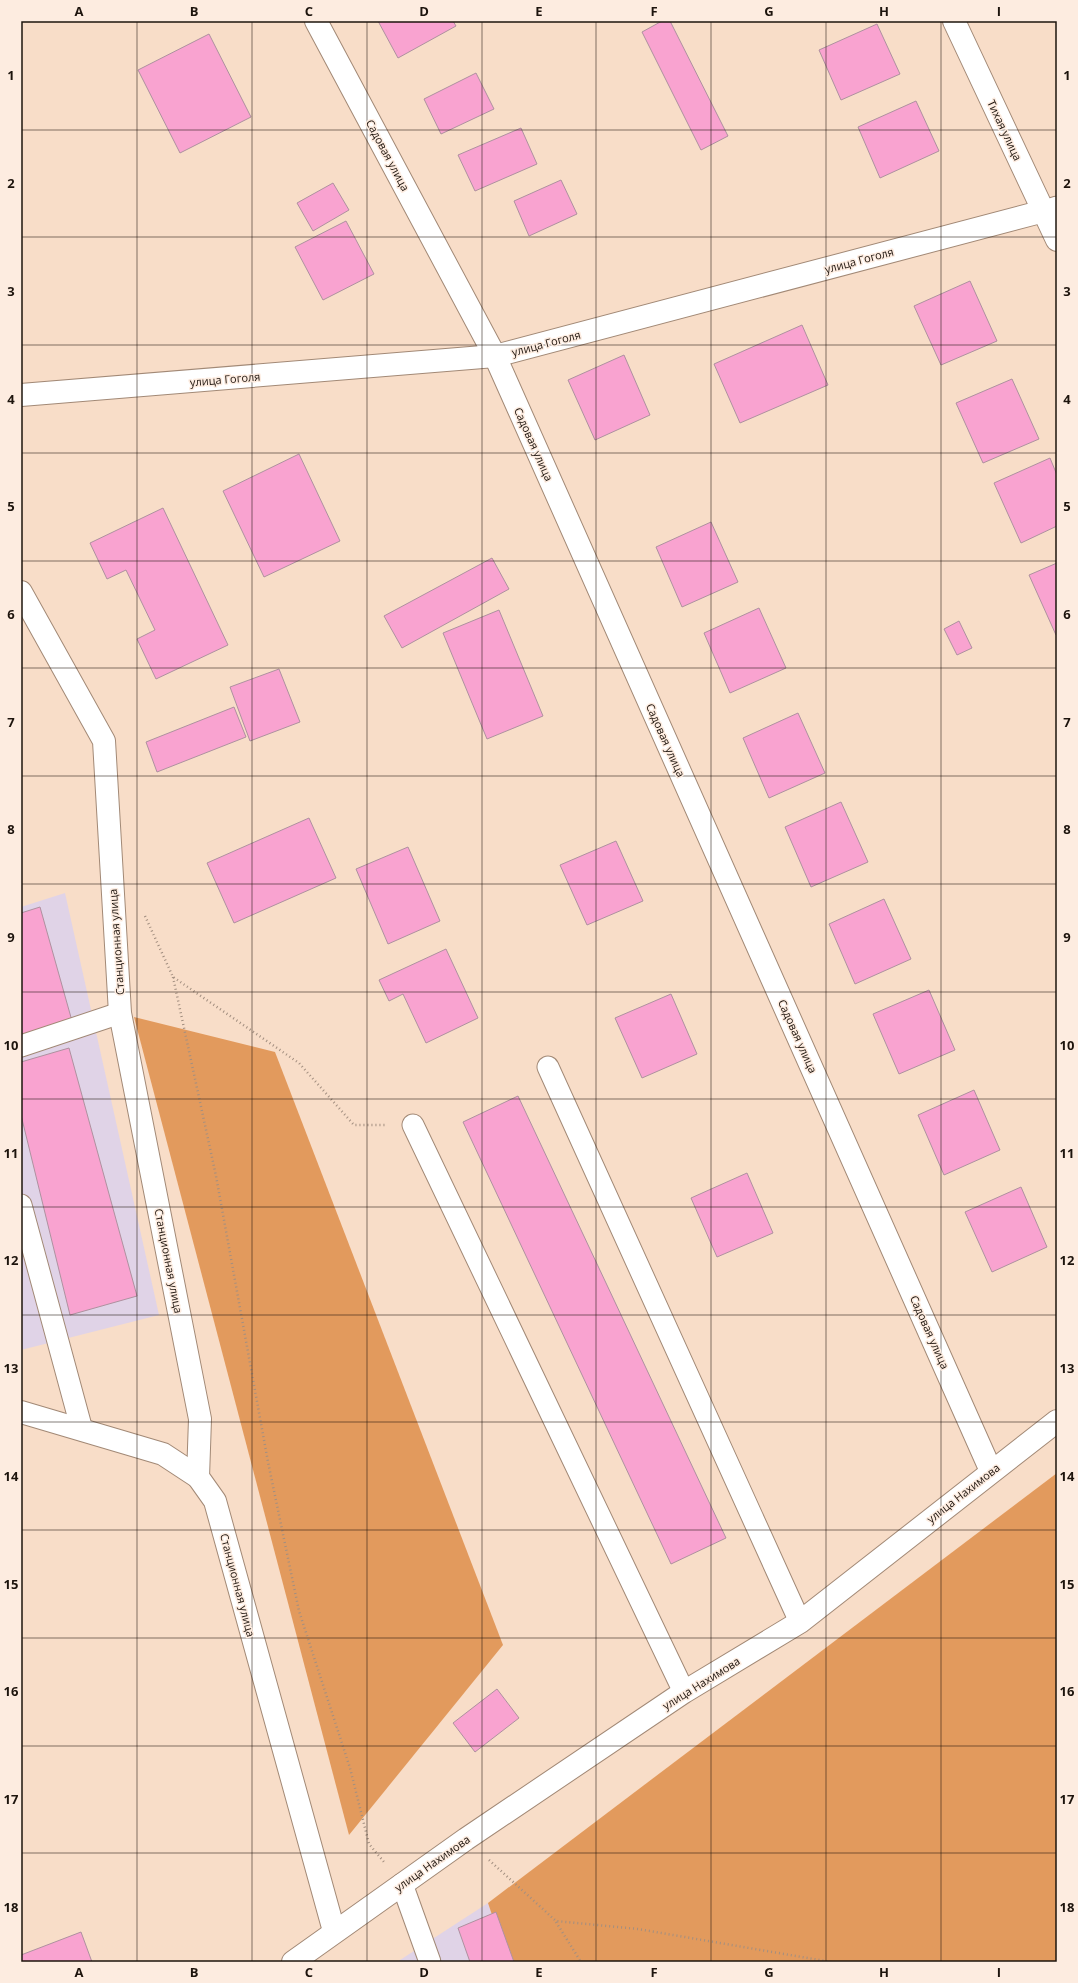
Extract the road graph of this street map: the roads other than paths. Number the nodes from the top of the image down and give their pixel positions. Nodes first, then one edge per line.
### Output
1 (316, 21) edge
2 (954, 21) edge
3 (1050, 209) edge
4 (1057, 240) edge
5 (495, 356) junction
6 (21, 395) edge
7 (21, 592) edge
8 (120, 1013) junction
9 (21, 1046) edge
10 (548, 1067) dead end
11 (413, 1125) road end
12 (21, 1204) edge
13 (21, 1412) edge
14 (1057, 1421) edge
15 (82, 1430) junction
16 (992, 1471) junction
17 (198, 1477) junction
18 (800, 1622) junction
19 (684, 1692) junction
20 (402, 1884) junction
21 (334, 1931) junction
22 (293, 1962) edge
23 (430, 1962) edge

1 - 5 street, Садовая улица
2 - 3 street, Тихая улица
3 - 4 street, Тихая улица
3 - 5 street, улица Гоголя
5 - 6 street, улица Гоголя
5 - 16 street, Садовая улица
7 - 8 street, Станционная улица
8 - 9 lane
8 - 17 street, Станционная улица
10 - 18 lane
11 - 19 lane
12 - 15 lane
13 - 15 street
14 - 16 street, улица Нахимова
15 - 17 street
16 - 18 street, улица Нахимова
17 - 21 street, Станционная улица
18 - 19 street, улица Нахимова
19 - 20 street, улица Нахимова
20 - 21 street, улица Нахимова
20 - 23 lane
21 - 22 street, улица Нахимова

